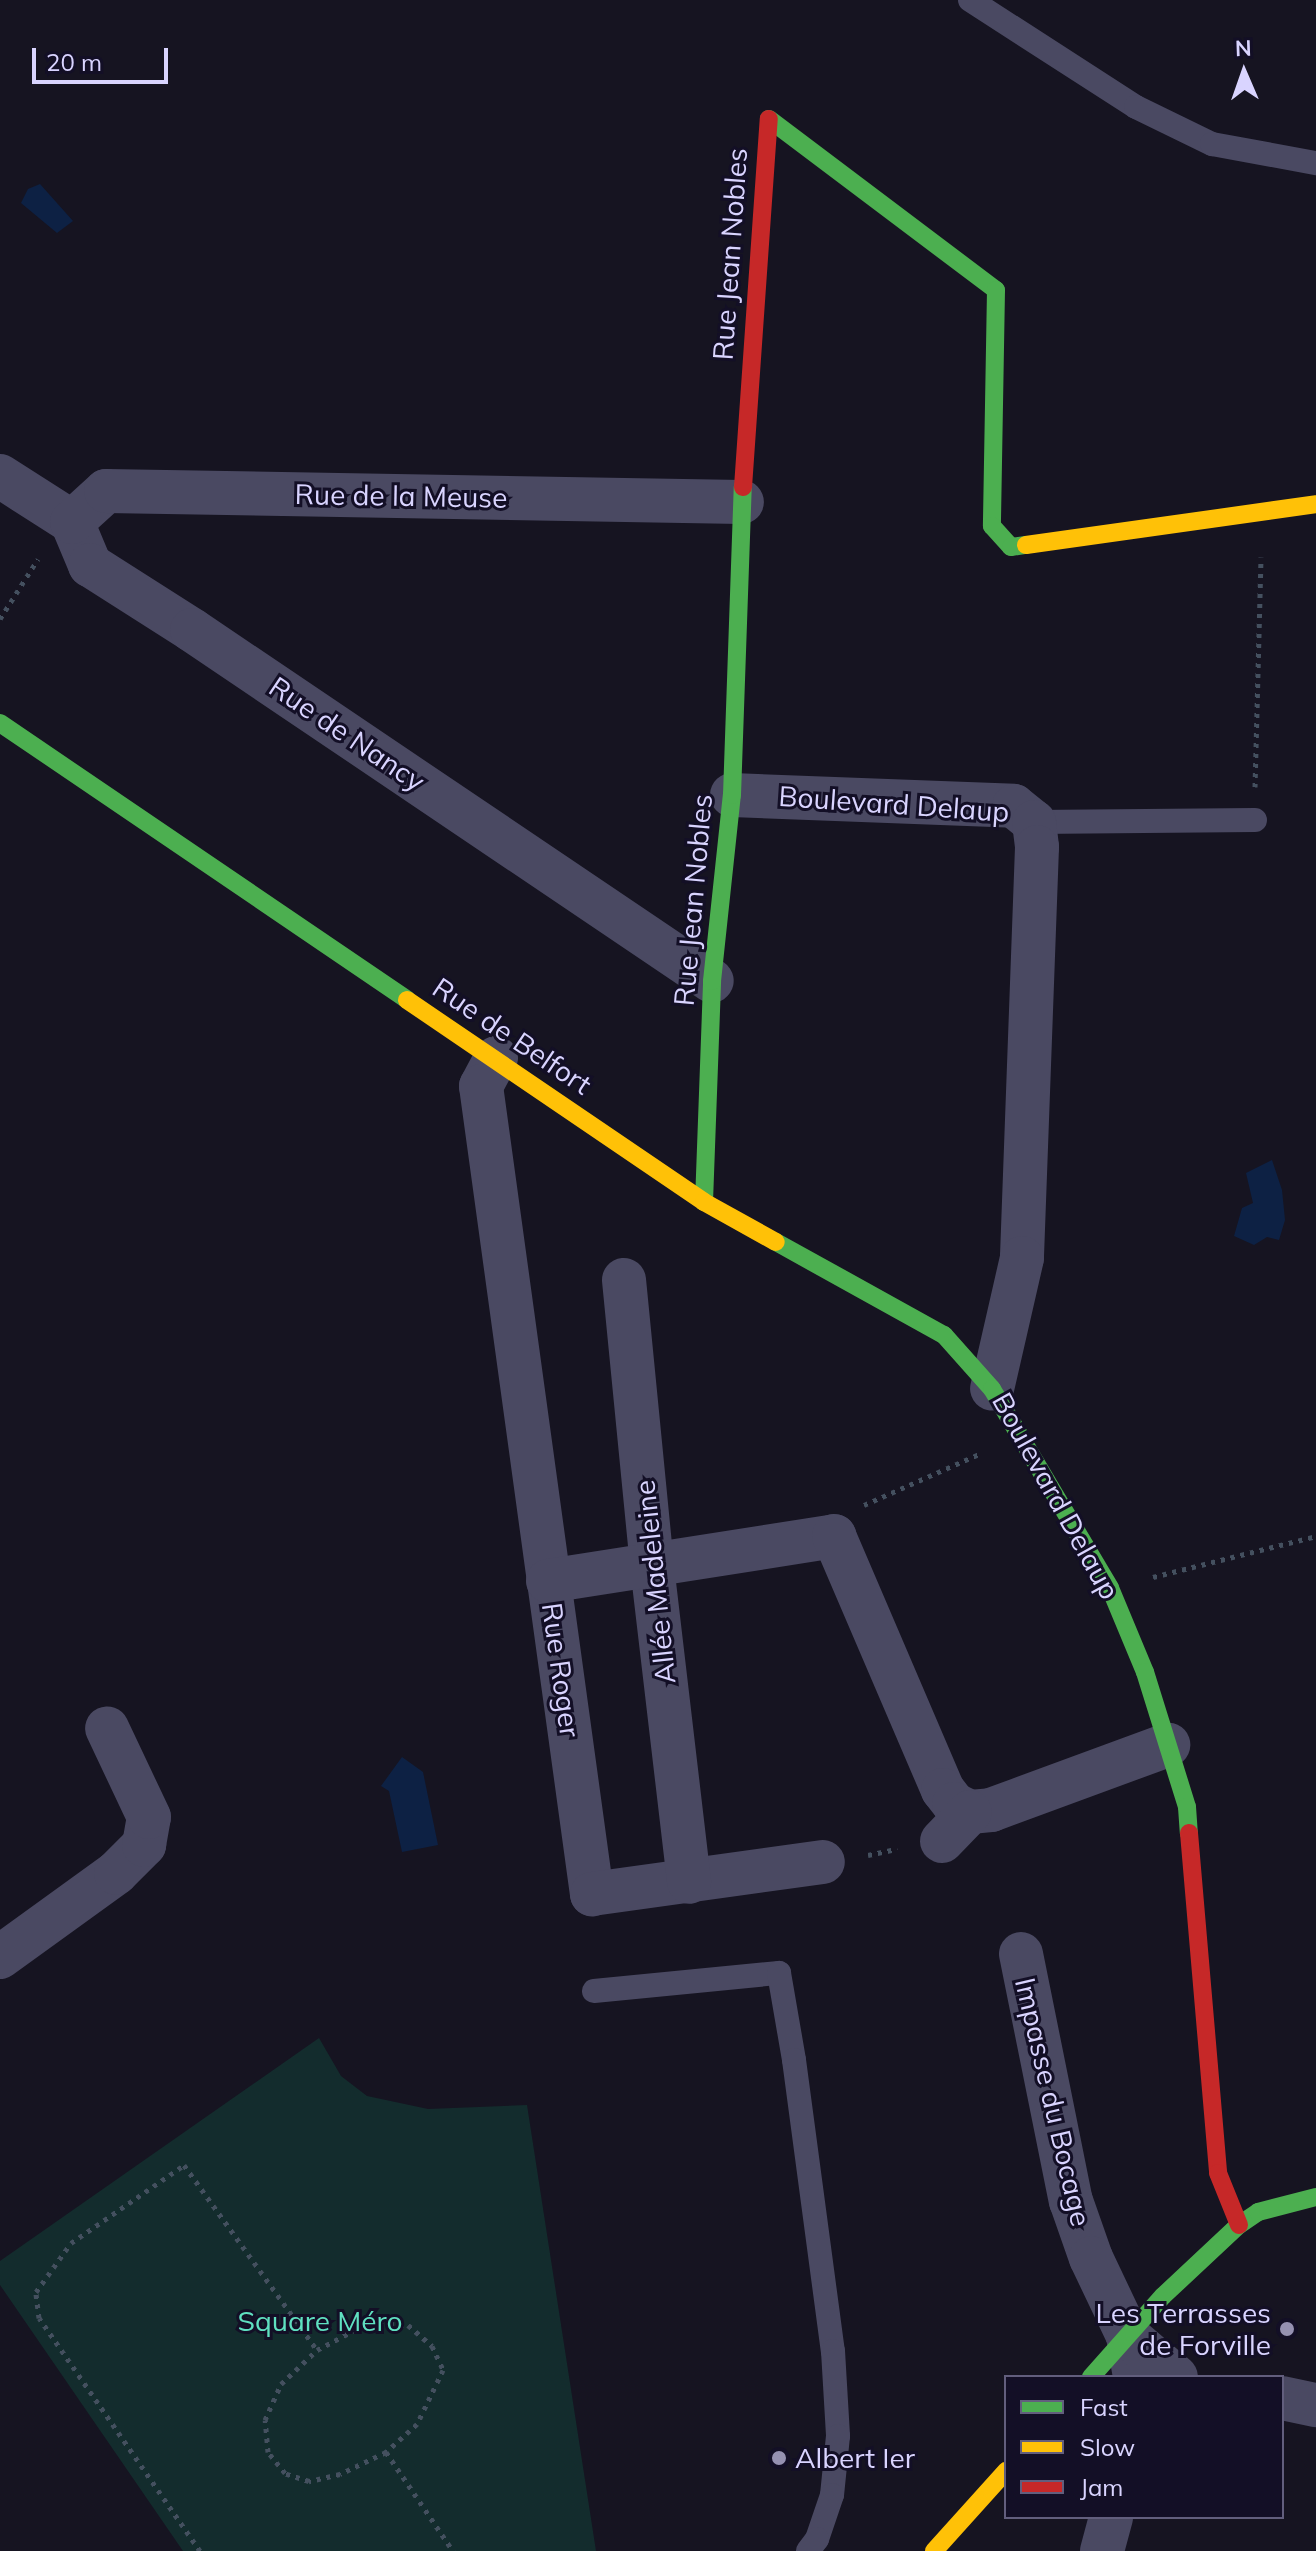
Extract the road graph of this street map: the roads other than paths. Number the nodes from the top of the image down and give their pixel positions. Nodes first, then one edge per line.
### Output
1 (970, 0) edge
2 (1316, 163) edge
3 (0, 476) edge
4 (742, 502) junction
5 (1316, 504) edge
6 (68, 520) junction
7 (0, 723) edge
8 (732, 795) junction
9 (1255, 820) road end
10 (1034, 822) junction
11 (712, 981) junction
12 (496, 1058) junction
13 (704, 1202) junction
14 (624, 1280) dead end
15 (992, 1389) junction
16 (652, 1566) junction
17 (548, 1581) junction
18 (107, 1728) dead end
19 (1168, 1745) junction
20 (823, 1862) road end
21 (689, 1882) junction
22 (1021, 1954) dead end
23 (0, 1957) edge
24 (594, 1991) dead end
25 (1316, 2197) edge
26 (1239, 2225) junction
27 (1132, 2357) edge
28 (1095, 2375) edge
29 (1172, 2375) edge
30 (1284, 2398) edge
31 (1316, 2405) edge
32 (1004, 2473) edge
33 (1110, 2519) edge
34 (808, 2551) edge
35 (934, 2551) edge
36 (1102, 2551) edge

1 - 2 lane
3 - 6 street
4 - 5 street, Rue Jean Nobles
4 - 6 street, Rue de la Meuse
4 - 8 street, Rue Jean Nobles
6 - 11 street, Rue de Nancy
7 - 12 street, Rue de Belfort
8 - 10 street, Boulevard Delaup
8 - 11 street, Rue Jean Nobles
9 - 10 lane
10 - 15 street, Boulevard Delaup
11 - 13 street, Rue Jean Nobles
12 - 13 street, Rue de Belfort
12 - 17 street, Rue Roger
13 - 15 street, Rue de Belfort
14 - 16 street, Allée Madeleine
15 - 19 street, Boulevard Delaup
16 - 17 street
16 - 19 street
16 - 21 street, Allée Madeleine
17 - 21 street, Rue Roger
18 - 23 street
19 - 26 street, Boulevard Delaup
20 - 21 street, Rue Roger
22 - 27 street, Impasse du Bocage
24 - 34 lane
25 - 26 street
26 - 27 street
27 - 28 street
27 - 29 street
30 - 31 street
32 - 35 street
33 - 36 street

